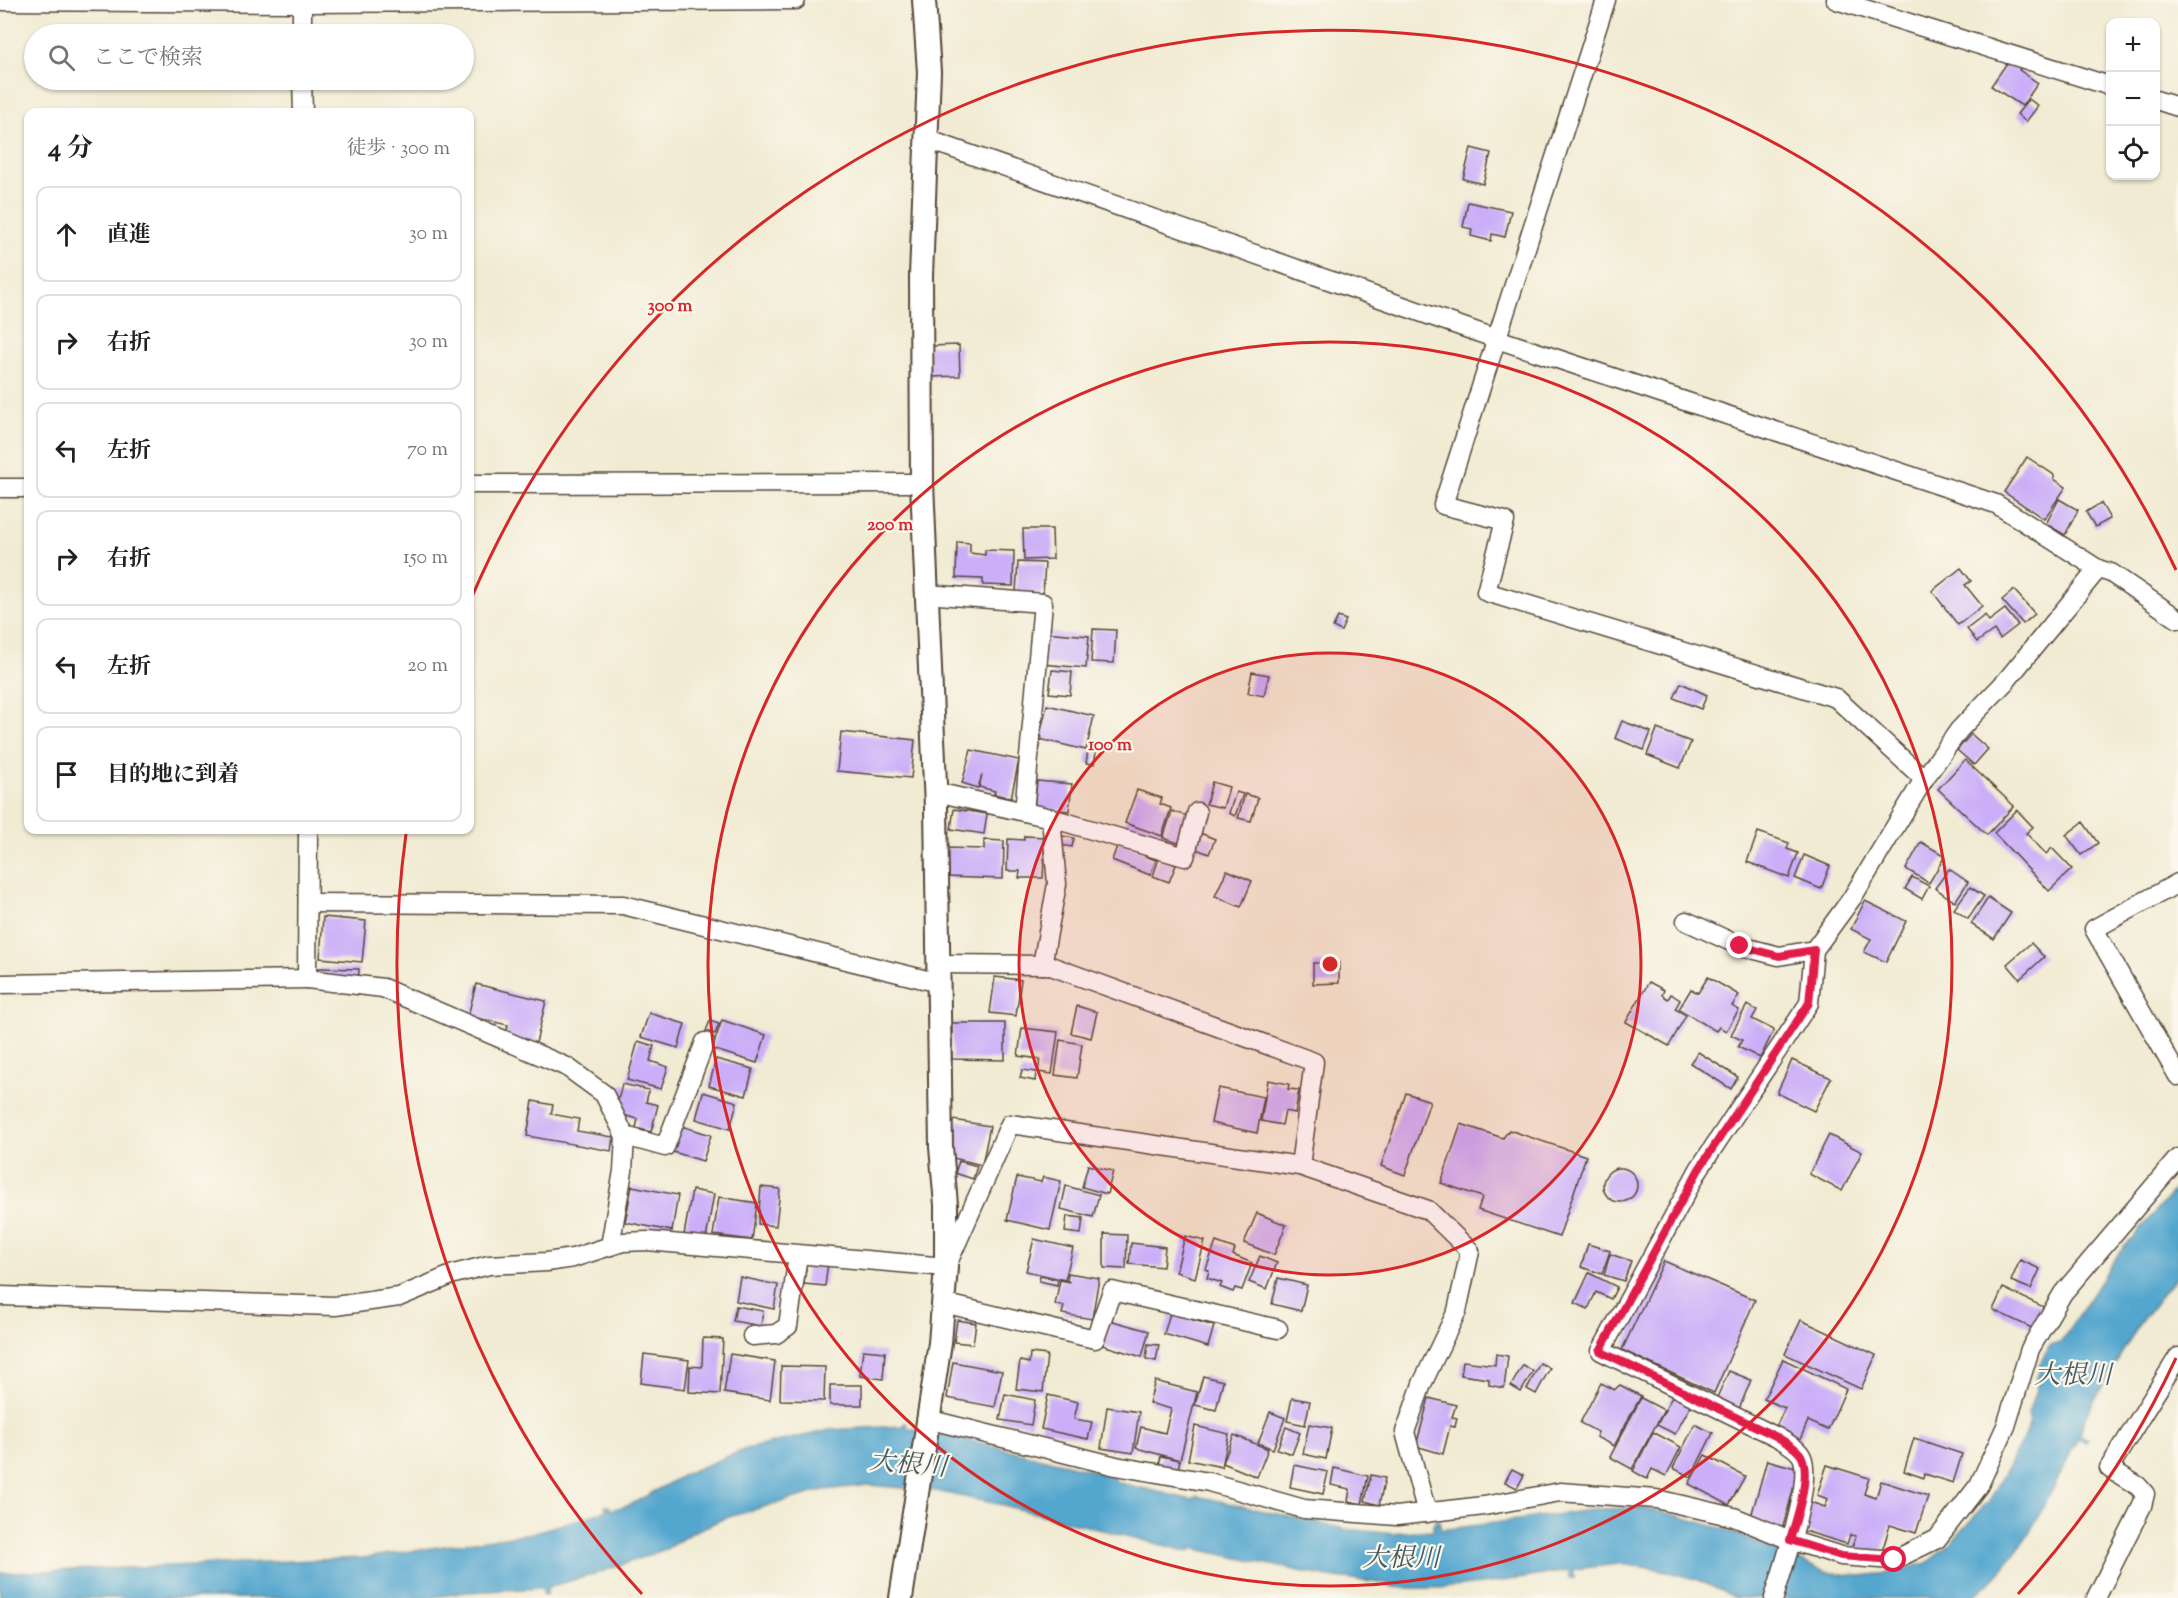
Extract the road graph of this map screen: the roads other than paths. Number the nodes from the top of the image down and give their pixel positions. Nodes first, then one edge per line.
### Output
1 (796, 0) edge
2 (924, 0) edge
3 (1606, 0) edge
4 (1836, 0) edge
5 (0, 1) edge
6 (302, 3) junction
7 (302, 24) edge
8 (2106, 85) edge
9 (302, 90) edge
10 (2160, 101) edge
11 (2178, 107) edge
12 (303, 108) edge
13 (926, 140) junction
14 (1497, 339) junction
15 (922, 483) junction
16 (474, 484) edge
17 (0, 488) edge
18 (24, 488) edge
19 (2098, 569) junction
20 (926, 594) junction
21 (2178, 619) edge
22 (1924, 779) junction
23 (936, 792) junction
24 (1024, 812) junction
25 (1197, 812) dead end
26 (1051, 818) junction
27 (308, 834) edge
28 (2178, 883) edge
29 (308, 903) junction
30 (1686, 921) dead end
31 (1814, 950) junction
32 (1042, 965) junction
33 (939, 974) junction
34 (307, 979) junction
35 (0, 984) edge
36 (705, 1042) dead end
37 (2178, 1076) edge
38 (625, 1136) junction
39 (2178, 1158) edge
40 (1300, 1166) junction
41 (610, 1246) junction
42 (798, 1255) junction
43 (946, 1267) junction
44 (0, 1296) edge
45 (943, 1303) junction
46 (1278, 1329) dead end
47 (752, 1336) dead end
48 (2178, 1357) edge
49 (927, 1419) junction
50 (1427, 1513) junction
51 (1789, 1543) junction
52 (901, 1598) edge
53 (1774, 1598) edge
54 (2096, 1598) edge

1 - 6 street
2 - 13 street
3 - 14 street
4 - 8 street
5 - 6 street
6 - 7 street
9 - 12 street
10 - 11 street
13 - 14 street
13 - 15 street
14 - 19 street
14 - 22 street
15 - 16 street
15 - 20 street
17 - 18 street
19 - 21 street
19 - 22 street
20 - 23 street
20 - 24 street
22 - 31 street
23 - 24 street
23 - 33 street
24 - 26 street
25 - 26 street
26 - 32 street
27 - 29 street
28 - 37 street
29 - 33 street
29 - 34 street
30 - 31 street
31 - 51 street
32 - 33 street
32 - 40 street
33 - 43 street
34 - 35 street
34 - 38 street
36 - 38 street
38 - 41 street
39 - 51 street
40 - 43 street
40 - 50 street
41 - 42 street
41 - 44 street
42 - 43 street
42 - 47 street
43 - 45 street
45 - 46 street
45 - 49 street
48 - 54 street
49 - 50 street
49 - 52 street
50 - 51 street
51 - 53 street

